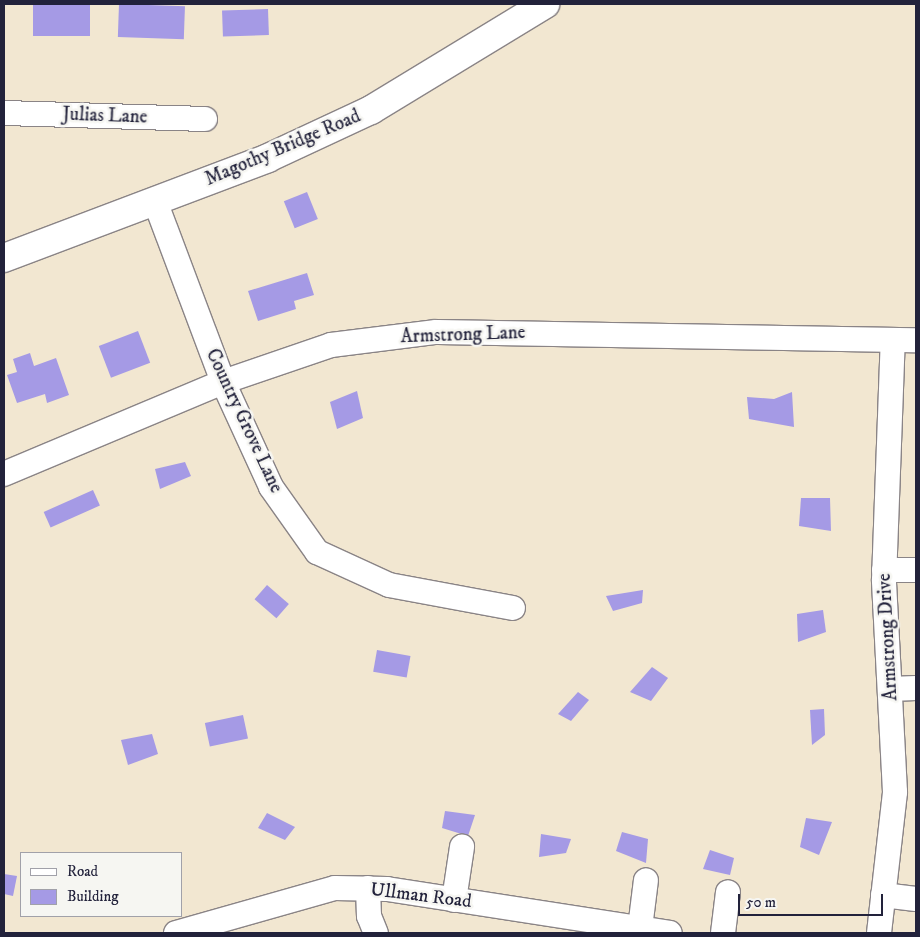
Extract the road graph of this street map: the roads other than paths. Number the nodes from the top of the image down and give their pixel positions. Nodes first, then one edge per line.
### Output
1 (545, 4) edge
2 (4, 113) edge
3 (206, 119) dead end
4 (155, 201) junction
5 (4, 258) edge
6 (893, 340) junction
7 (916, 340) edge
8 (223, 382) junction
9 (4, 474) edge
10 (884, 570) junction
11 (916, 570) edge
12 (513, 608) dead end
13 (916, 688) edge
14 (890, 689) junction
15 (462, 847) dead end
16 (646, 880) dead end
17 (368, 888) junction
18 (728, 892) dead end
19 (883, 895) junction
20 (916, 899) edge
21 (454, 900) junction
22 (640, 928) junction
23 (176, 933) edge
24 (376, 933) edge
25 (670, 933) edge
26 (723, 933) edge
27 (878, 933) edge

1 - 4 main road, Magothy Bridge Road
2 - 3 street, Julias Lane
4 - 5 main road, Magothy Bridge Road
4 - 8 street, Country Grove Lane
6 - 7 street, Armstrong Lane
6 - 8 street, Armstrong Lane
6 - 10 street, Armstrong Drive
8 - 9 street, Armstrong Lane
8 - 12 street, Country Grove Lane
10 - 11 street
10 - 14 street, Armstrong Drive
13 - 14 street
14 - 19 street, Armstrong Drive
15 - 21 street
16 - 22 street
17 - 21 street, Ullman Road
17 - 23 street, Ullman Road
17 - 24 street
18 - 26 street
19 - 20 street
19 - 27 street, Armstrong Drive
21 - 22 street, Ullman Road
22 - 25 street, Ullman Road

